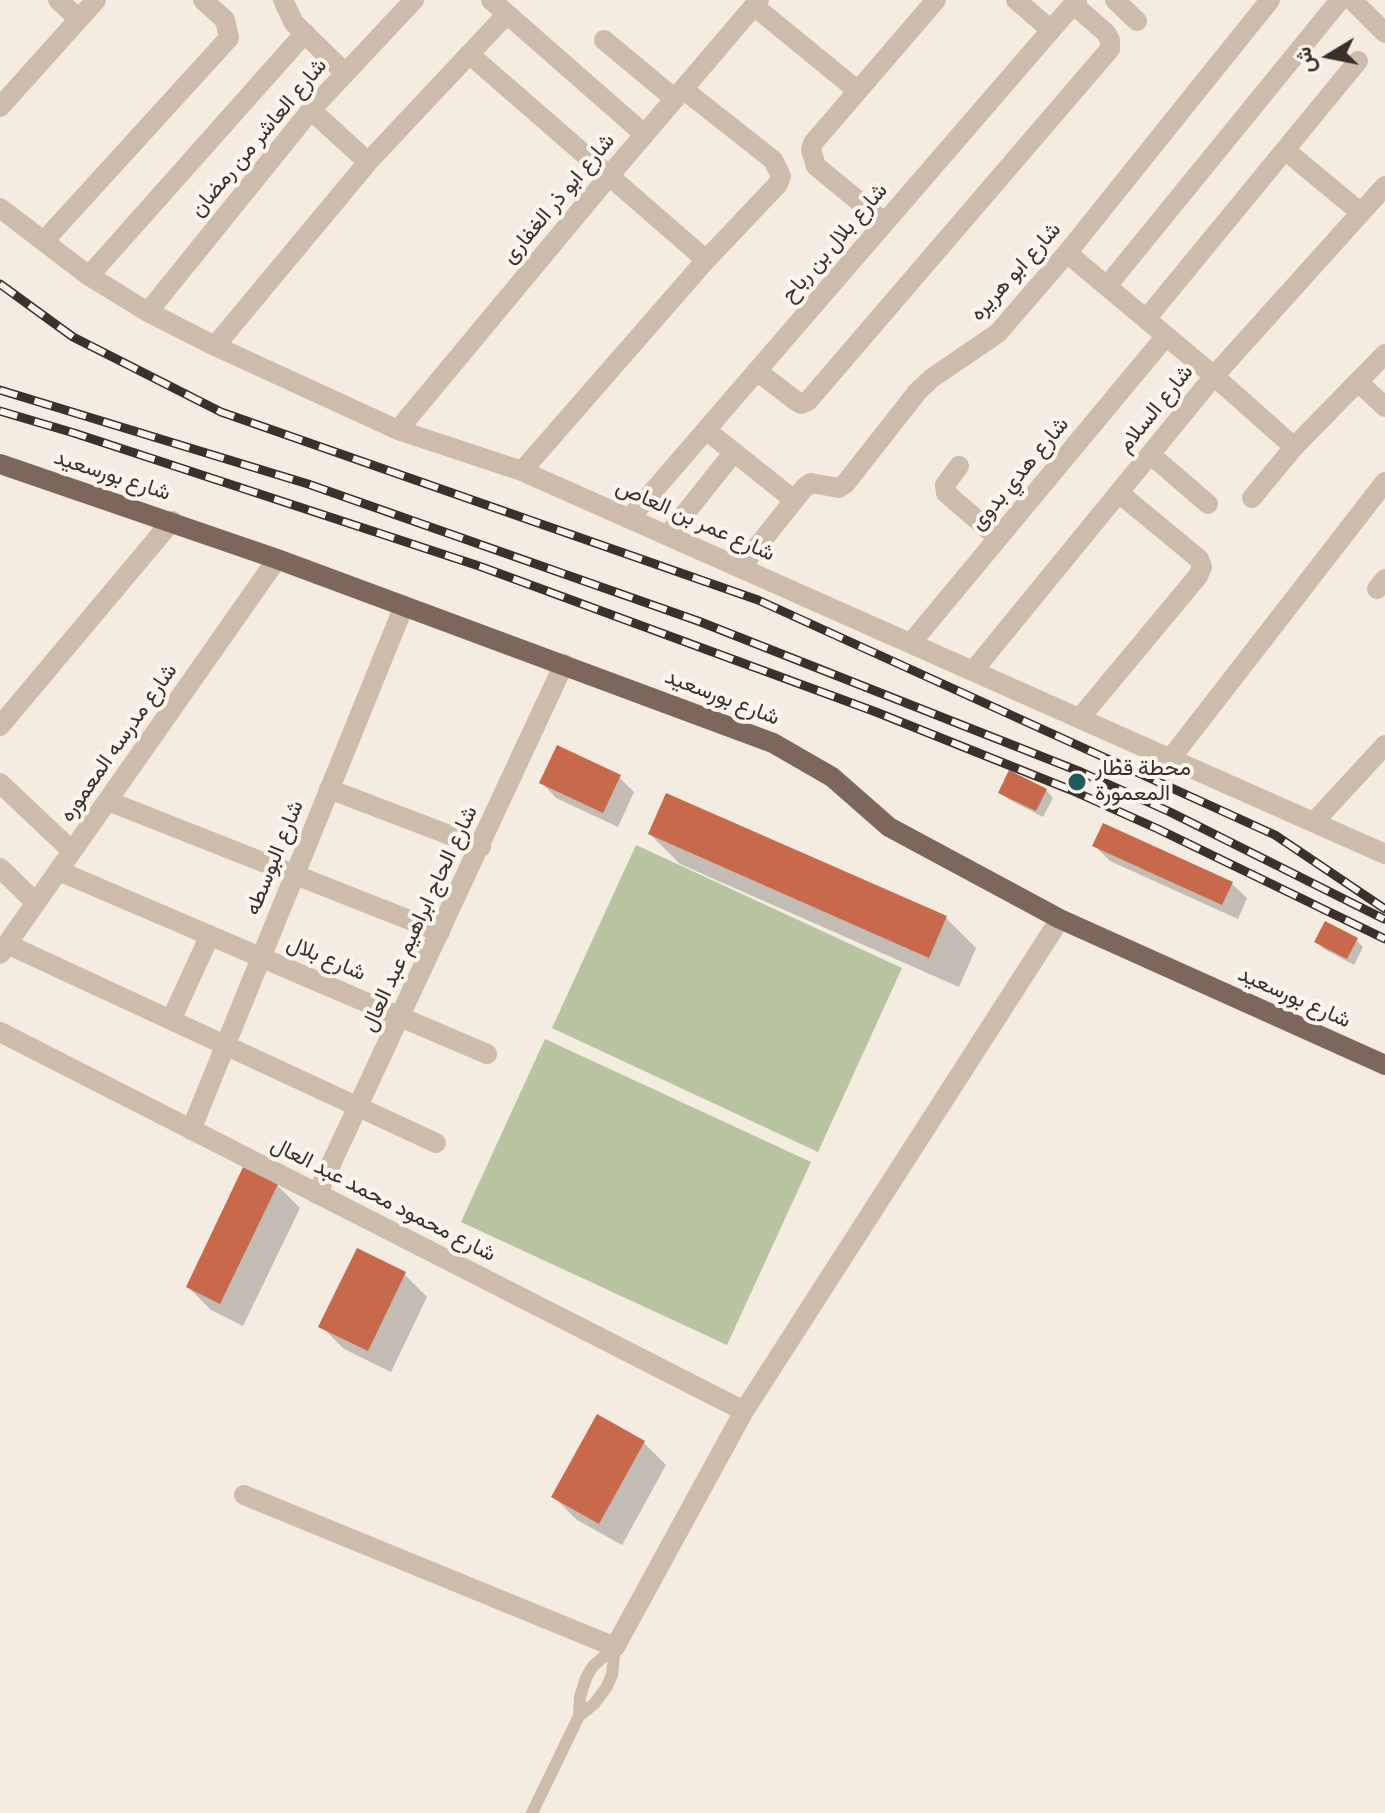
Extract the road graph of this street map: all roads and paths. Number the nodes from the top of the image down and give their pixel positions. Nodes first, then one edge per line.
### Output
1 (58, 0) edge
2 (96, 0) edge
3 (203, 0) edge
4 (414, 0) edge
5 (491, 0) edge
6 (936, 0) edge
7 (1016, 0) edge
8 (1115, 0) edge
9 (1270, 0) edge
10 (1340, 0) edge
11 (1352, 0) edge
12 (287, 2) edge
13 (1075, 2) edge
14 (757, 3) edge
15 (507, 14) junction
16 (79, 19) junction
17 (1137, 21) dead end
18 (1051, 30) junction
19 (305, 33) junction
20 (1385, 33) edge
21 (604, 40) dead end
22 (469, 54) junction
23 (1358, 61) dead end
24 (344, 72) junction
25 (858, 91) junction
26 (679, 94) junction
27 (0, 107) edge
28 (311, 110) junction
29 (644, 134) junction
30 (1285, 150) junction
31 (368, 162) junction
32 (609, 176) junction
33 (1376, 201) edge
34 (0, 208) edge
35 (884, 222) junction
36 (44, 241) junction
37 (1067, 253) junction
38 (706, 260) junction
39 (89, 276) junction
40 (1107, 286) junction
41 (148, 312) junction
42 (1146, 319) junction
43 (1166, 336) junction
44 (215, 346) junction
45 (1385, 354) edge
46 (757, 371) junction
47 (1214, 376) junction
48 (1358, 382) junction
49 (1385, 407) edge
50 (398, 430) junction
51 (706, 430) junction
52 (1294, 447) junction
53 (734, 452) junction
54 (1151, 455) junction
55 (0, 464) edge
56 (959, 466) dead end
57 (522, 471) junction
58 (1385, 482) edge
59 (1119, 493) junction
60 (1252, 498) dead end
61 (794, 500) junction
62 (1208, 504) dead end
63 (630, 518) junction
64 (172, 521) junction
65 (668, 535) junction
66 (998, 538) junction
67 (277, 559) junction
68 (741, 567) junction
69 (404, 606) junction
70 (911, 643) junction
71 (564, 664) junction
72 (973, 671) junction
73 (1080, 718) junction
74 (0, 726) edge
75 (1385, 745) edge
76 (1171, 758) junction
77 (0, 783) edge
78 (329, 789) junction
79 (108, 801) junction
80 (1314, 822) junction
81 (481, 847) junction
82 (72, 851) junction
83 (1385, 854) edge
84 (0, 868) edge
85 (59, 871) junction
86 (295, 874) junction
87 (36, 903) junction
88 (1060, 919) junction
89 (440, 932) junction
90 (210, 935) junction
91 (4, 949) edge
92 (261, 957) junction
93 (400, 1017) junction
94 (171, 1020) junction
95 (0, 1032) edge
96 (225, 1045) junction
97 (487, 1054) dead end
98 (1385, 1065) edge
99 (358, 1107) junction
100 (191, 1130) junction
101 (436, 1143) dead end
102 (317, 1194) junction
103 (744, 1411) junction
104 (244, 1495) dead end
105 (615, 1647) junction
106 (579, 1716) junction
107 (532, 1813) edge

1 - 16 street
2 - 16 street
3 - 36 street
4 - 24 street, شارع العاشر من رمضان
5 - 15 street
6 - 25 street
7 - 18 street
8 - 17 street
9 - 37 street, شارع ابو هريره
10 - 40 street
11 - 20 street
12 - 19 street
13 - 18 street, شارع بلال بن رباح
13 - 46 street
14 - 25 street
14 - 26 street, شارع ابو ذر الغفارى
15 - 22 street
15 - 29 street
16 - 27 street
18 - 35 street, شارع بلال بن رباح
19 - 24 street
19 - 39 street
21 - 26 street
22 - 31 street
22 - 32 street
23 - 30 street
24 - 28 street, شارع العاشر من رمضان
25 - 35 street
26 - 29 street, شارع ابو ذر الغفارى
26 - 38 street
28 - 31 street
28 - 41 street, شارع العاشر من رمضان
29 - 32 street, شارع ابو ذر الغفارى
30 - 33 street
30 - 42 street
31 - 44 street
32 - 38 street
32 - 50 street, شارع ابو ذر الغفارى
33 - 47 street, شارع السلام
34 - 36 street, شارع عمر بن العاص
35 - 46 street, شارع بلال بن رباح
36 - 39 street, شارع عمر بن العاص
37 - 40 street
37 - 61 street, شارع ابو هريره
38 - 57 street
39 - 41 street, شارع عمر بن العاص
40 - 42 street
41 - 44 street, شارع عمر بن العاص
42 - 43 street
43 - 47 street
43 - 66 street, شارع هدي بدوى
44 - 50 street, شارع عمر بن العاص
45 - 48 street
46 - 51 street, شارع بلال بن رباح
47 - 52 street
47 - 54 street, شارع السلام
48 - 49 street
48 - 52 street
50 - 57 street, شارع عمر بن العاص
51 - 53 street
51 - 63 street, شارع بلال بن رباح
52 - 60 street
53 - 61 street
53 - 65 street
54 - 59 street, شارع السلام
54 - 62 street
55 - 64 main road, شارع بورسعيد
56 - 66 street
57 - 63 street, شارع عمر بن العاص
58 - 76 street
59 - 72 street, شارع السلام
59 - 73 street
61 - 68 street, شارع ابو هريره
63 - 65 street, شارع عمر بن العاص
64 - 67 main road, شارع بورسعيد
64 - 74 street
65 - 68 street, شارع عمر بن العاص
66 - 70 street, شارع هدي بدوى
67 - 69 main road, شارع بورسعيد
67 - 79 street, شارع مدرسه المعموره
68 - 70 street, شارع عمر بن العاص
69 - 71 main road, شارع بورسعيد
69 - 78 street, شارع البوسطه
70 - 72 street, شارع عمر بن العاص
71 - 81 street, شارع الحاج ابراهيم عبد العال
71 - 88 main road, شارع بورسعيد
72 - 73 street, شارع عمر بن العاص
73 - 76 street, شارع عمر بن العاص
75 - 80 street
76 - 80 street, شارع عمر بن العاص
77 - 82 street
78 - 81 street
78 - 86 street, شارع البوسطه
79 - 82 street, شارع مدرسه المعموره
79 - 86 street
80 - 83 street, شارع عمر بن العاص
81 - 89 street, شارع الحاج ابراهيم عبد العال
82 - 85 street, شارع مدرسه المعموره
84 - 87 street
85 - 87 street, شارع مدرسه المعموره
85 - 90 street, شارع بلال
86 - 89 street
86 - 92 street, شارع البوسطه
87 - 91 street, شارع مدرسه المعموره
88 - 98 main road, شارع بورسعيد
88 - 103 street
89 - 93 street, شارع الحاج ابراهيم عبد العال
90 - 92 street, شارع بلال
90 - 94 street
91 - 94 street
92 - 93 street, شارع بلال
92 - 96 street, شارع البوسطه
93 - 97 street, شارع بلال
93 - 99 street, شارع الحاج ابراهيم عبد العال
94 - 96 street
95 - 100 street, شارع محمود محمد عبد العال
96 - 99 street
96 - 100 street, شارع البوسطه
99 - 101 street
99 - 102 street, شارع الحاج ابراهيم عبد العال
100 - 102 street, شارع محمود محمد عبد العال
102 - 103 street, شارع محمود محمد عبد العال
103 - 105 street
104 - 105 street
105 - 106 lane
105 - 106 lane
106 - 107 lane

